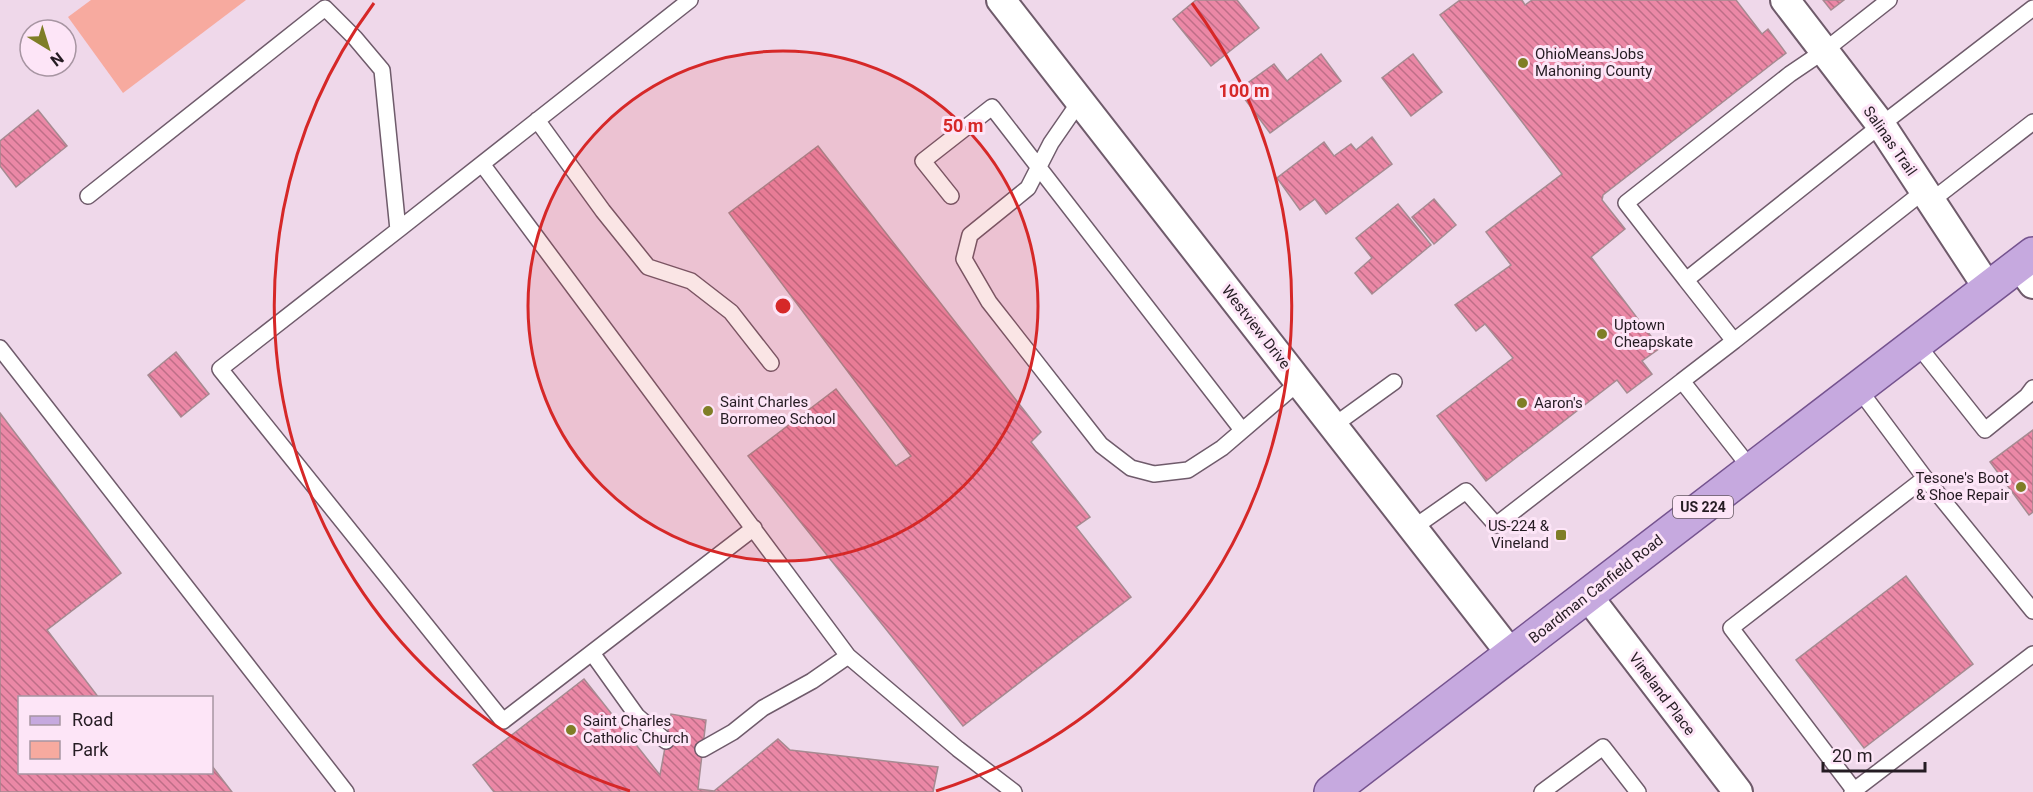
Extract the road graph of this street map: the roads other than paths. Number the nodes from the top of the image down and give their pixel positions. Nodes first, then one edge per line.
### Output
1 (690, 0) edge
2 (1001, 0) edge
3 (1785, 0) edge
4 (1889, 0) edge
5 (2033, 8) edge
6 (1824, 51) junction
7 (1080, 101) junction
8 (537, 120) junction
9 (2033, 122) edge
10 (1881, 125) junction
11 (482, 164) junction
12 (1038, 167) junction
13 (88, 196) dead end
14 (951, 196) dead end
15 (1928, 196) junction
16 (399, 230) junction
17 (2028, 268) edge
18 (1686, 280) junction
19 (1988, 288) junction
20 (1734, 341) junction
21 (1916, 343) junction
22 (0, 348) edge
23 (771, 363) dead end
24 (1682, 381) junction
25 (1299, 382) junction
26 (1394, 382) dead end
27 (1858, 388) junction
28 (2031, 394) edge
29 (1333, 426) junction
30 (1242, 430) junction
31 (1752, 470) junction
32 (1925, 478) junction
33 (754, 528) junction
34 (1413, 528) junction
35 (1587, 595) junction
36 (2033, 611) edge
37 (592, 653) junction
38 (1511, 654) junction
39 (2033, 654) edge
40 (848, 656) junction
41 (666, 741) dead end
42 (703, 749) dead end
43 (1853, 791) edge
44 (346, 792) edge
45 (1014, 792) edge
46 (1331, 792) edge
47 (1542, 792) edge
48 (1638, 792) edge
49 (1738, 792) edge

1 - 8 lane
2 - 7 street, Westview Drive
3 - 6 street, Salinas Trail
4 - 6 lane
5 - 10 lane
6 - 10 street, Salinas Trail
6 - 18 lane
7 - 12 lane
7 - 25 street, Westview Drive
8 - 11 lane
8 - 23 lane
9 - 15 lane
10 - 15 street, Salinas Trail
10 - 18 lane
11 - 16 lane
11 - 33 lane
12 - 14 lane
12 - 30 lane
12 - 30 lane
13 - 16 lane
15 - 19 street, Salinas Trail
15 - 20 lane
16 - 37 lane
17 - 19 main road, Boardman Canfield Road / US 224
18 - 20 lane
19 - 21 main road, Boardman Canfield Road / US 224
20 - 24 lane
21 - 27 main road, Boardman Canfield Road / US 224
21 - 28 lane
22 - 44 lane
24 - 31 lane
24 - 34 lane
25 - 29 street, Westview Drive
25 - 30 lane
26 - 29 lane
27 - 31 main road, Boardman Canfield Road / US 224
27 - 32 lane
29 - 34 street, Westview Drive
31 - 35 main road, Boardman Canfield Road / US 224
32 - 36 lane
32 - 43 lane
33 - 37 lane
33 - 40 lane
34 - 38 street, Westview Drive
35 - 38 main road, Boardman Canfield Road / US 224
35 - 49 street, Vineland Place
37 - 41 lane
38 - 46 main road, Boardman Canfield Road / US 224
39 - 43 lane
40 - 42 lane
40 - 45 lane
47 - 48 lane

